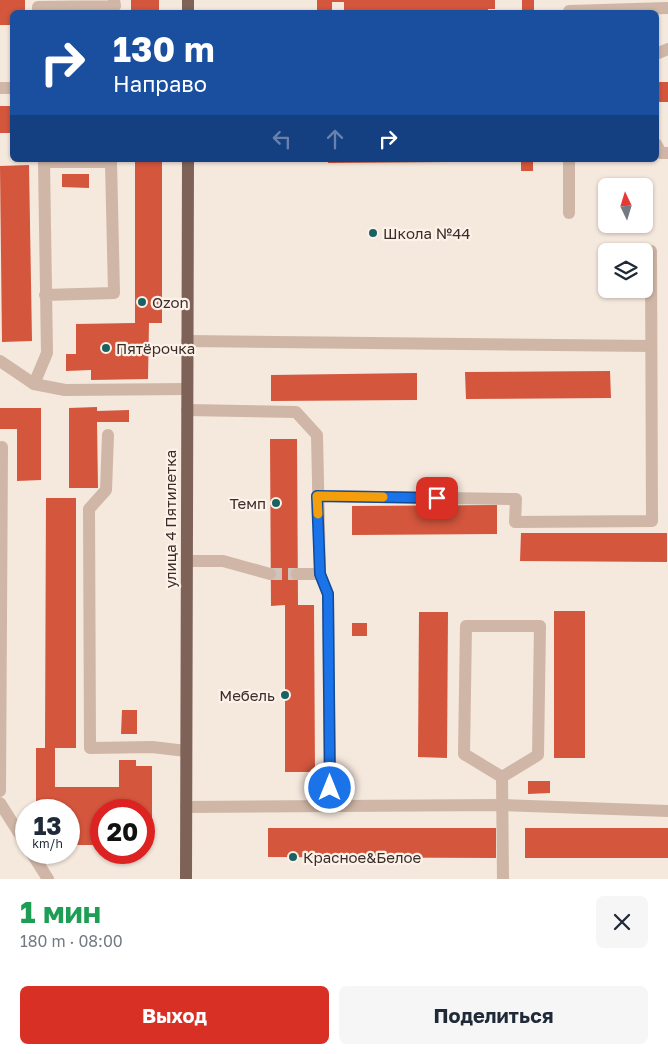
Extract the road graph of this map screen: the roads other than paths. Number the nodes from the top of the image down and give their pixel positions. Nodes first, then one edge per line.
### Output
1 (114, 0) edge
2 (641, 4) edge
3 (38, 7) edge
4 (570, 8) edge
5 (668, 8) edge
6 (188, 162) edge
7 (569, 162) edge
8 (569, 212) dead end
9 (46, 294) junction
10 (651, 298) edge
11 (187, 341) junction
12 (651, 346) junction
13 (0, 361) edge
14 (34, 384) junction
15 (187, 388) junction
16 (187, 410) junction
17 (108, 434) dead end
18 (2, 447) dead end
19 (317, 496) junction
20 (187, 561) junction
21 (270, 574) tunnel mouth
22 (297, 574) tunnel mouth
23 (320, 574) junction
24 (186, 750) junction
25 (502, 778) junction
26 (0, 792) edge
27 (503, 805) junction
28 (186, 807) junction
29 (330, 807) junction
30 (2, 809) edge
31 (668, 811) edge
32 (15, 828) edge
33 (39, 864) edge
34 (48, 879) edge
35 (186, 879) edge
36 (503, 879) edge

1 - 3 street
2 - 4 street
2 - 5 street
6 - 11 main road, улица 4 Пятилетка
7 - 8 street
9 - 9 street
9 - 14 street
10 - 12 street
11 - 12 street
11 - 15 main road, улица 4 Пятилетка
12 - 19 street
13 - 14 street
14 - 15 street
15 - 16 main road, улица 4 Пятилетка
16 - 19 street
16 - 20 main road, улица 4 Пятилетка
17 - 24 street
18 - 26 street
19 - 23 street
20 - 21 street
20 - 24 main road, улица 4 Пятилетка
22 - 23 street
23 - 29 street
24 - 28 main road, улица 4 Пятилетка
25 - 25 street
25 - 27 street
27 - 29 street
27 - 31 street
27 - 36 street
28 - 29 street
28 - 35 main road, улица 4 Пятилетка
30 - 32 street
33 - 34 street

